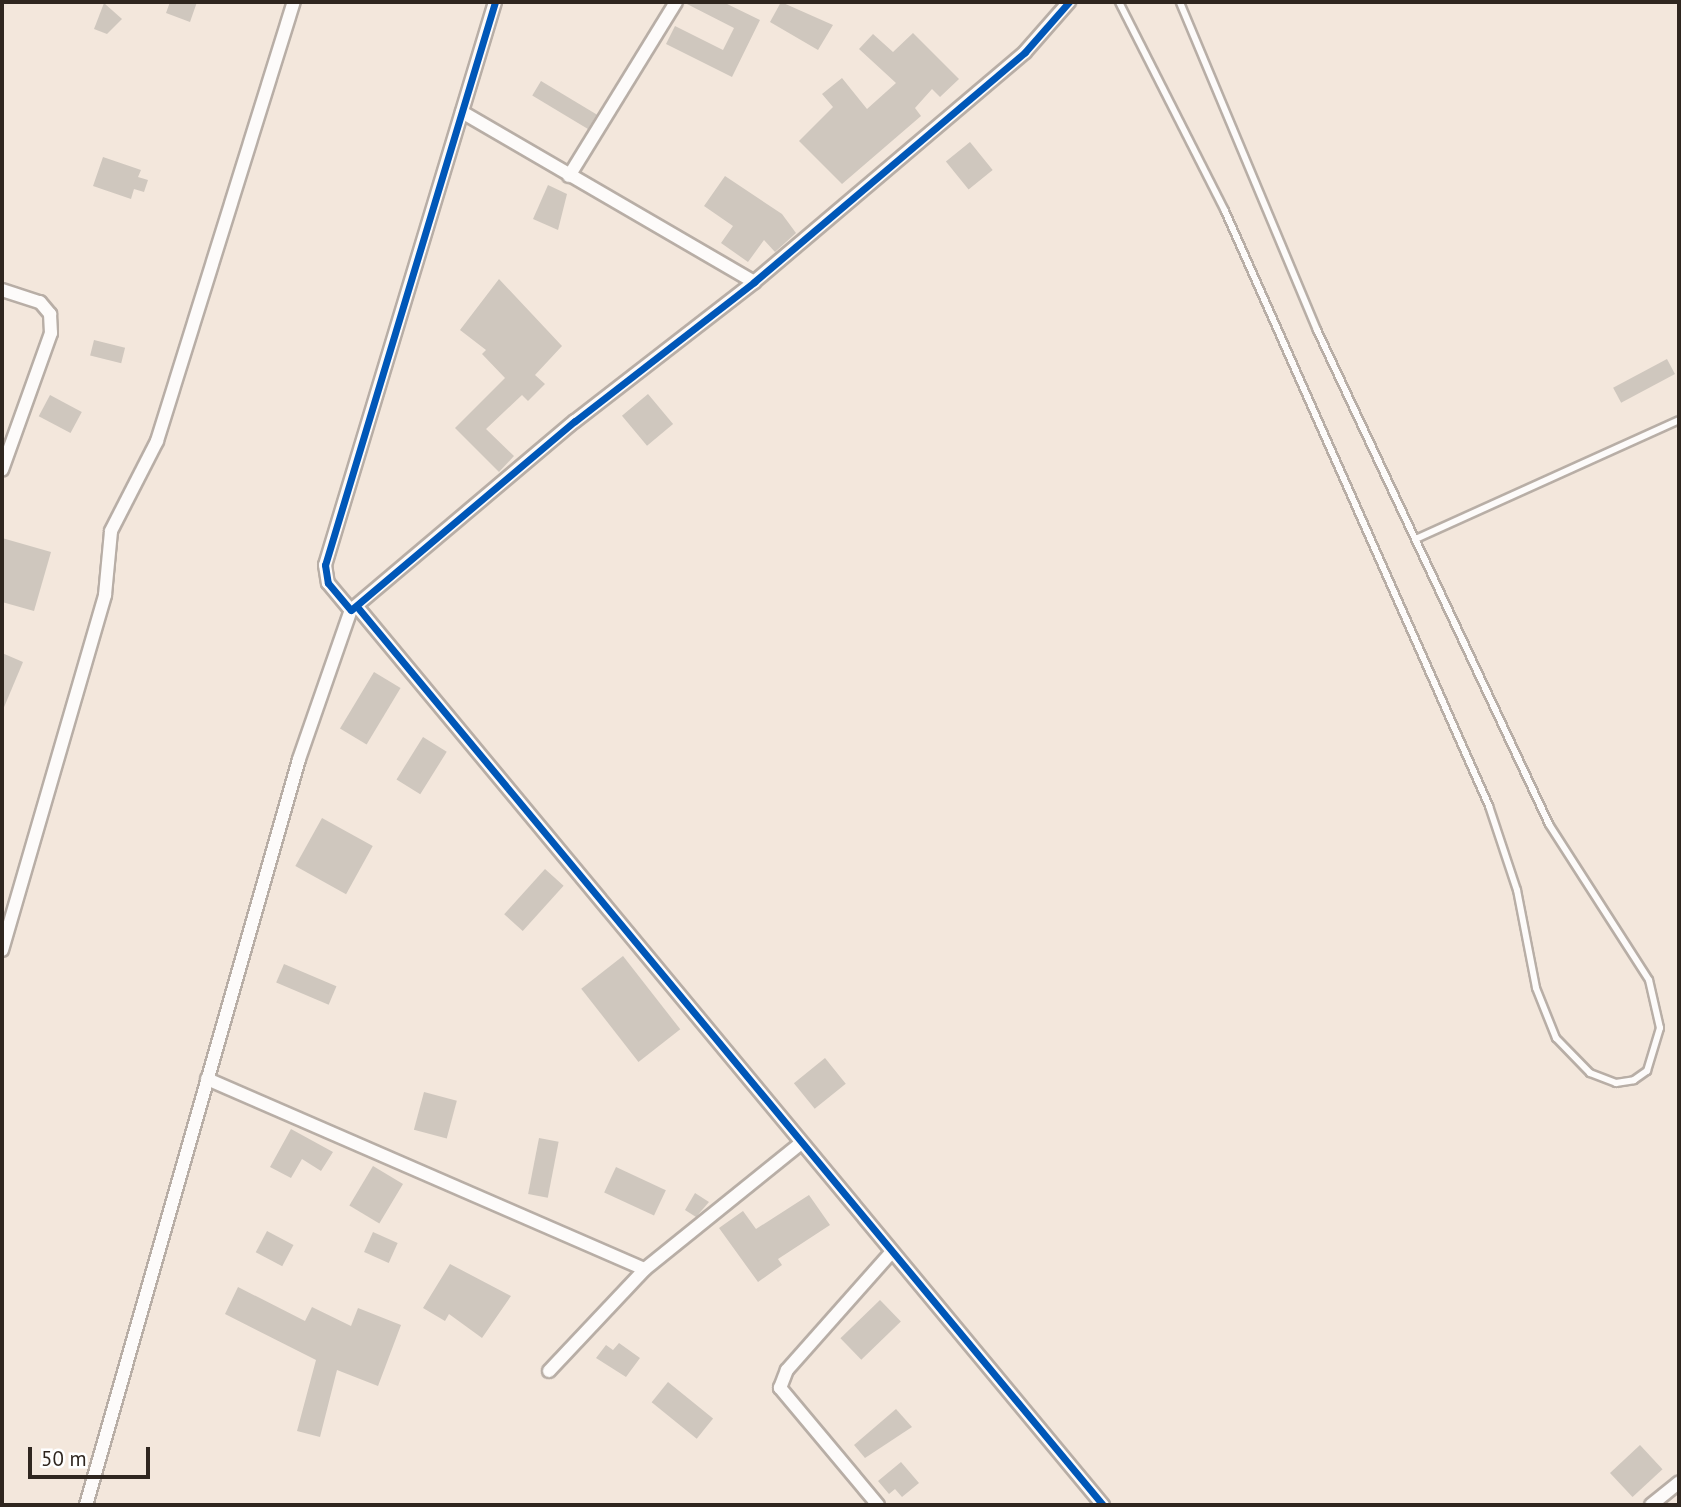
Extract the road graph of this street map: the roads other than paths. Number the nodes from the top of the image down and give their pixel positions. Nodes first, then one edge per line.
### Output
1 (294, 2) edge
2 (495, 2) edge
3 (676, 2) edge
4 (1069, 2) edge
5 (1119, 2) edge
6 (1180, 2) edge
7 (463, 112) junction
8 (569, 176) junction
9 (754, 282) junction
10 (2, 289) edge
11 (1679, 420) edge
12 (2, 470) edge
13 (1419, 538) junction
14 (355, 610) junction
15 (2, 950) edge
16 (207, 1079) junction
17 (800, 1144) junction
18 (890, 1254) junction
19 (645, 1269) junction
20 (549, 1371) dead end
21 (1679, 1482) edge
22 (86, 1505) edge
23 (878, 1505) edge
24 (1103, 1505) edge
25 (1651, 1505) edge

1 - 15 street
2 - 7 street
3 - 8 street
4 - 9 street
5 - 13 lane
6 - 13 lane
7 - 8 street
7 - 14 street
8 - 9 street
9 - 14 street
10 - 12 street
11 - 13 lane
14 - 16 street
14 - 17 street
16 - 19 street
16 - 22 street
17 - 18 street
17 - 19 street
18 - 23 street
18 - 24 street
19 - 20 street
21 - 25 street

